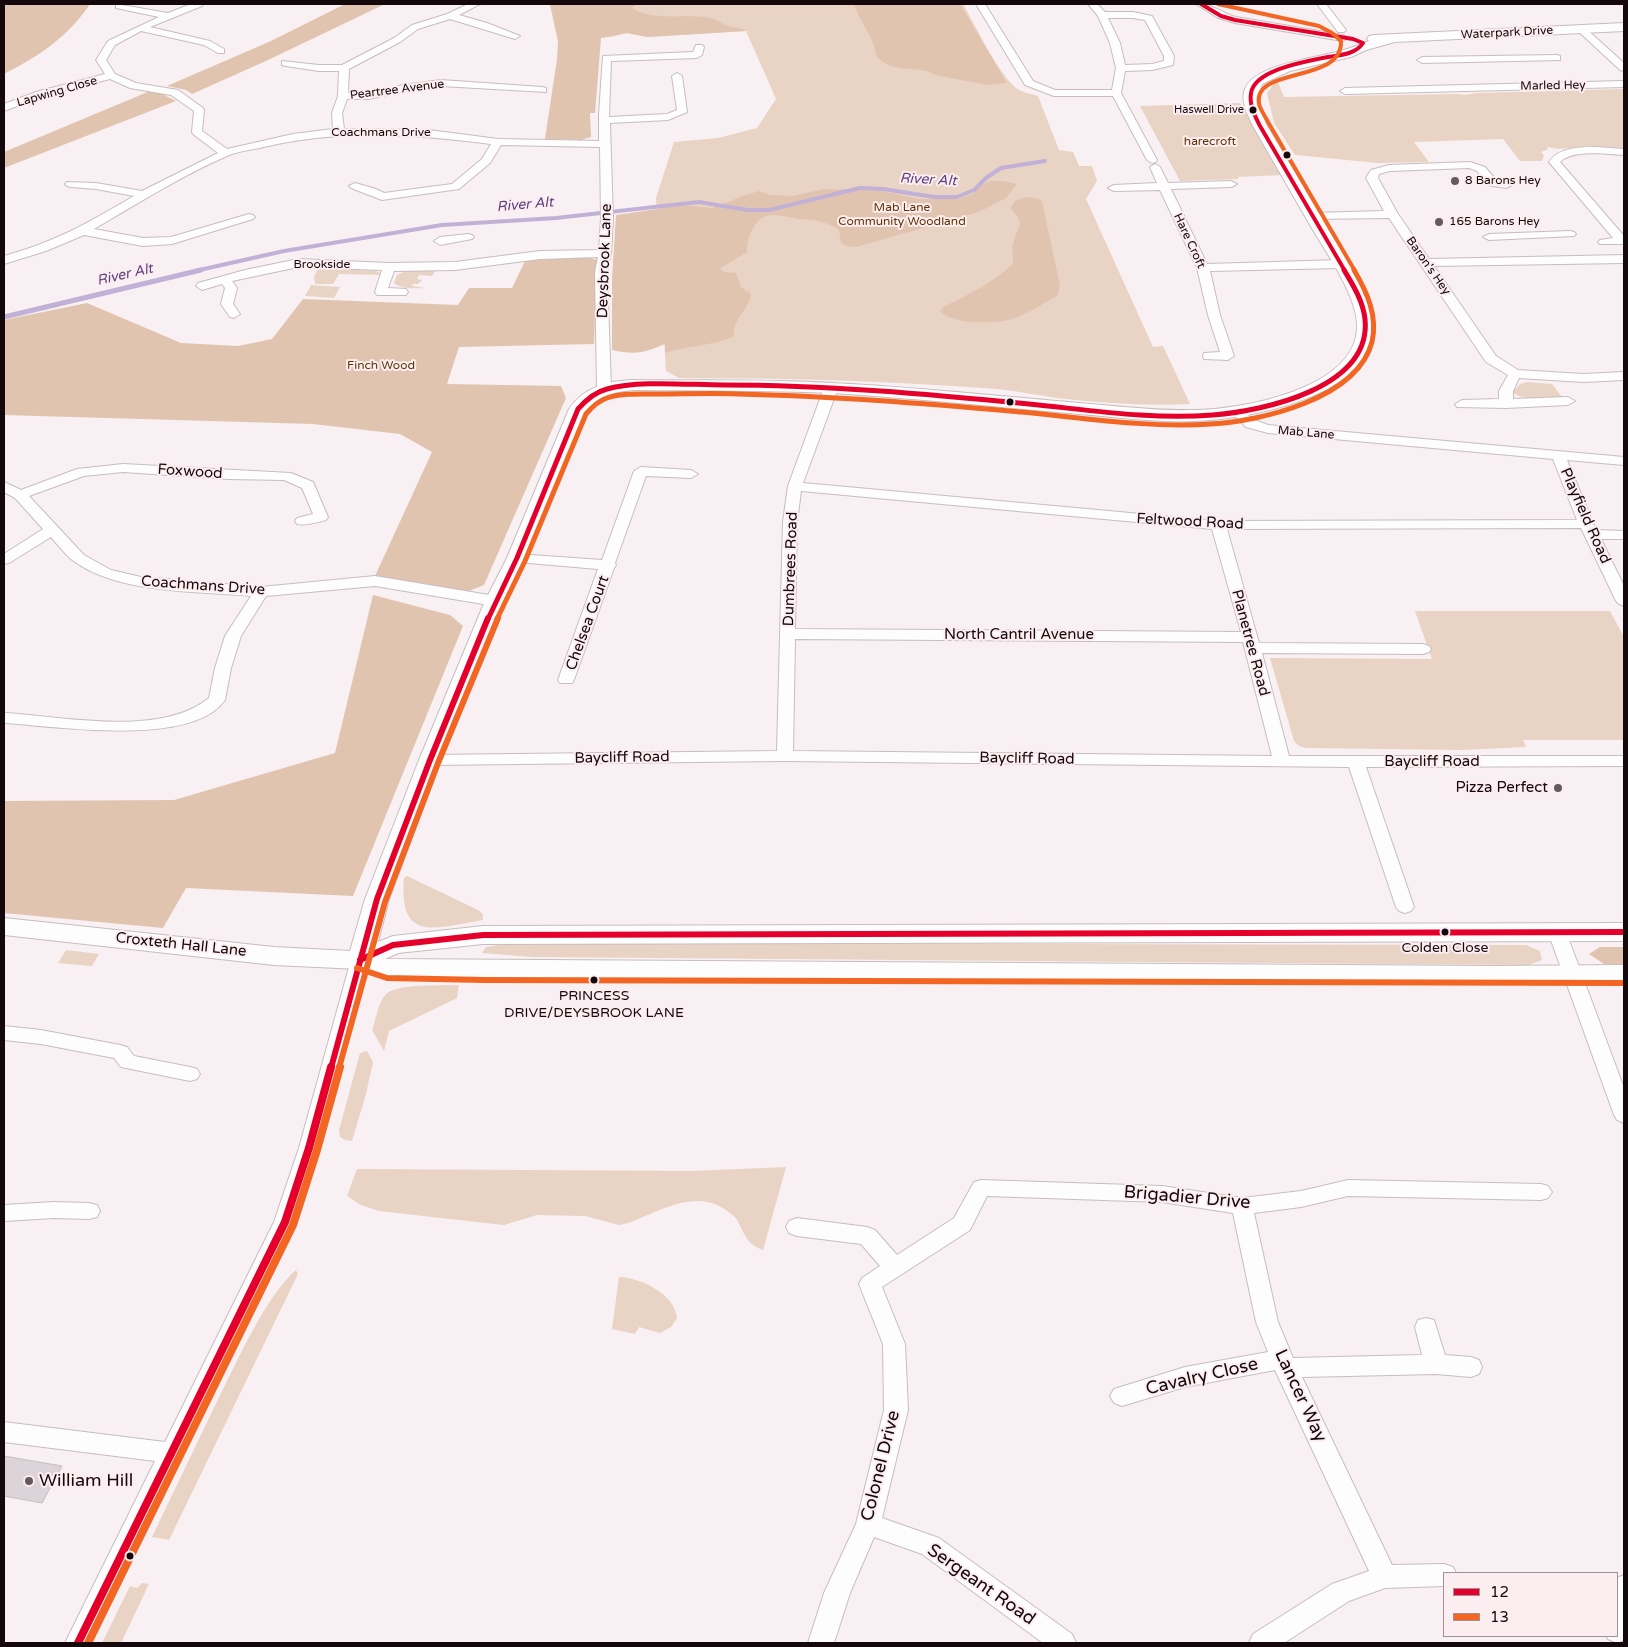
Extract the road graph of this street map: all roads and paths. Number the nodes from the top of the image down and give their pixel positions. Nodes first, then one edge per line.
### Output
1 (199, 4) edge
2 (475, 4) edge
3 (981, 4) edge
4 (1092, 4) edge
5 (1201, 4) edge
6 (1321, 4) edge
7 (118, 6) dead end
8 (1102, 15) junction
9 (168, 16) junction
10 (450, 16) junction
11 (1624, 27) edge
12 (140, 28) junction
13 (1581, 29) junction
14 (515, 36) dead end
15 (1345, 41) junction
16 (699, 47) dead end
17 (221, 51) dead end
18 (1557, 58) dead end
19 (1320, 59) junction
20 (1463, 59) junction
21 (1422, 60) dead end
22 (286, 63) dead end
23 (344, 68) junction
24 (1121, 68) junction
25 (1624, 68) edge
26 (111, 76) junction
27 (677, 76) dead end
28 (1624, 84) edge
29 (1482, 88) junction
30 (542, 90) dead end
31 (1345, 92) dead end
32 (1116, 93) junction
33 (343, 96) junction
34 (4, 108) edge
35 (604, 117) junction
36 (339, 132) junction
37 (498, 142) junction
38 (605, 144) junction
39 (225, 152) junction
40 (1624, 152) edge
41 (71, 184) dead end
42 (1231, 184) dead end
43 (1506, 185) dead end
44 (355, 186) dead end
45 (1163, 186) junction
46 (1114, 188) dead end
47 (144, 195) junction
48 (1392, 214) junction
49 (1312, 216) junction
50 (249, 217) dead end
51 (83, 231) junction
52 (1570, 234) dead end
53 (1530, 236) junction
54 (468, 237) dead end
55 (1489, 237) dead end
56 (440, 240) dead end
57 (1604, 242) dead end
58 (454, 252) junction
59 (605, 253) junction
60 (1624, 259) edge
61 (4, 260) edge
62 (1552, 260) junction
63 (1426, 263) junction
64 (1340, 264) junction
65 (389, 267) junction
66 (1203, 268) junction
67 (226, 281) junction
68 (202, 286) dead end
69 (402, 292) dead end
70 (247, 311) dead end
71 (1208, 356) dead end
72 (1515, 374) junction
73 (1624, 376) edge
74 (604, 388) junction
75 (831, 388) junction
76 (1568, 401) dead end
77 (1462, 404) dead end
78 (1506, 404) junction
79 (1238, 412) junction
80 (1558, 456) junction
81 (1624, 461) edge
82 (691, 474) dead end
83 (4, 486) edge
84 (796, 486) junction
85 (20, 495) junction
86 (302, 521) dead end
87 (1218, 525) junction
88 (53, 529) junction
89 (1588, 529) junction
90 (1624, 535) edge
91 (517, 558) junction
92 (4, 560) edge
93 (609, 565) junction
94 (261, 592) junction
95 (495, 601) junction
96 (1624, 601) edge
97 (788, 634) junction
98 (1251, 642) junction
99 (1423, 649) dead end
100 (566, 680) dead end
101 (4, 718) edge
102 (785, 756) junction
103 (430, 760) junction
104 (1282, 761) junction
105 (1624, 761) edge
106 (1356, 762) junction
107 (1405, 907) dead end
108 (4, 927) edge
109 (1557, 932) junction
110 (1624, 932) edge
111 (483, 935) junction
112 (360, 960) junction
113 (471, 970) junction
114 (1572, 973) junction
115 (1624, 974) edge
116 (4, 1033) edge
117 (190, 1074) dead end
118 (1624, 1115) edge
119 (1541, 1192) dead end
120 (1242, 1206) junction
121 (89, 1211) dead end
122 (4, 1212) edge
123 (797, 1227) dead end
124 (895, 1268) junction
125 (870, 1284) joint
126 (1426, 1327) dead end
127 (1284, 1363) junction
128 (1436, 1364) junction
129 (1471, 1367) dead end
130 (1122, 1396) dead end
131 (4, 1432) edge
132 (172, 1453) junction
133 (868, 1524) junction
134 (1443, 1575) edge
135 (1385, 1577) junction
136 (1624, 1587) edge
137 (1618, 1618) edge
138 (78, 1643) edge
139 (821, 1643) edge
140 (1063, 1643) edge
141 (1262, 1643) edge

1 - 9 street
2 - 10 street
3 - 32 street
4 - 8 street
5 - 15 street
6 - 15 street
7 - 9 street
8 - 24 street
8 - 24 street
9 - 12 street
10 - 14 street
10 - 23 street
11 - 13 street, Waterpark Drive
12 - 17 street
12 - 26 street
13 - 15 street, Waterpark Drive
13 - 25 street
15 - 19 street
15 - 19 street, Waterpark Drive
16 - 35 street, Deysbrook Lane
18 - 20 street, Marled Hey
19 - 49 street, Waterpark Drive
20 - 21 street, Marled Hey
20 - 29 street
22 - 23 street
23 - 33 street
24 - 32 street
26 - 34 street, Lapwing Close
26 - 39 street
27 - 35 street
28 - 29 street, Marled Hey
29 - 31 street, Marled Hey
30 - 33 street, Peartree Avenue
32 - 45 street, Hare Croft
33 - 36 street
35 - 38 street, Deysbrook Lane
36 - 37 street, Coachmans Drive
36 - 39 street, Coachmans Drive
37 - 38 street, Coachmans Drive
37 - 44 street
38 - 59 street, Deysbrook Lane
39 - 47 street, Coachmans Drive
40 - 57 street
41 - 47 street
42 - 45 street
43 - 48 street, Baron's Hey
45 - 46 street
45 - 66 street, Hare Croft
47 - 51 street, Coachmans Drive
48 - 49 street
48 - 63 street, Baron's Hey
49 - 64 street, Waterpark Drive
50 - 51 street
51 - 61 street, Coachmans Drive
52 - 53 street
53 - 55 street
53 - 62 street
54 - 58 street, Brookside
56 - 58 street, Brookside
58 - 59 street, Brookside
58 - 65 street, Brookside
59 - 74 street, Deysbrook Lane
60 - 62 street
62 - 63 street
63 - 72 street, Baron's Hey
64 - 66 street
64 - 79 street, Waterpark Drive
65 - 67 street, Brookside
65 - 69 street
66 - 71 street, Hare Croft
67 - 68 street, Brookside
67 - 70 street
72 - 73 street, Baron's Hey
72 - 78 street
74 - 75 street
74 - 91 street
75 - 79 street
75 - 84 street, Dumbrees Road
76 - 78 street
77 - 78 street
79 - 80 street, Mab Lane
80 - 81 street, Mab Lane
80 - 89 street, Playfield Road
82 - 93 street, Chelsea Court
83 - 85 street, Coachmans Drive
84 - 87 street, Feltwood Road
84 - 97 street, Dumbrees Road
85 - 86 street, Foxwood
85 - 88 street, Coachmans Drive
87 - 89 street, Feltwood Road
87 - 98 street, Planetree Road
88 - 92 street
88 - 94 street, Coachmans Drive
89 - 90 street, Feltwood Road
89 - 96 street, Playfield Road
91 - 93 street, Chelsea Court
91 - 95 street
93 - 100 street, Chelsea Court
94 - 95 street, Coachmans Drive
94 - 101 street
95 - 103 street
97 - 98 street, North Cantril Avenue
97 - 102 street, Dumbrees Road
98 - 99 street, North Cantril Avenue
98 - 104 street, Planetree Road
102 - 103 street, Baycliff Road
102 - 104 street, Baycliff Road
103 - 112 street
104 - 106 street, Baycliff Road
105 - 106 street, Baycliff Road
106 - 107 street
108 - 112 street, Croxteth Hall Lane
109 - 110 street
109 - 111 street
109 - 114 street
111 - 112 street
111 - 113 street
112 - 113 street
112 - 132 street
113 - 114 street
114 - 115 street
114 - 118 street
116 - 117 street
119 - 120 street, Brigadier Drive
120 - 124 street, Brigadier Drive
120 - 127 street, Lancer Way
121 - 122 street
123 - 124 street
124 - 125 street, Brigadier Drive
125 - 133 street, Colonel Drive
126 - 128 street
127 - 128 street, Cavalry Close
127 - 130 street, Cavalry Close
127 - 135 street, Lancer Way
128 - 129 street, Cavalry Close
131 - 132 street
132 - 138 street
133 - 139 street, Colonel Drive
133 - 140 street, Sergeant Road
134 - 135 street
135 - 141 street
136 - 137 street

